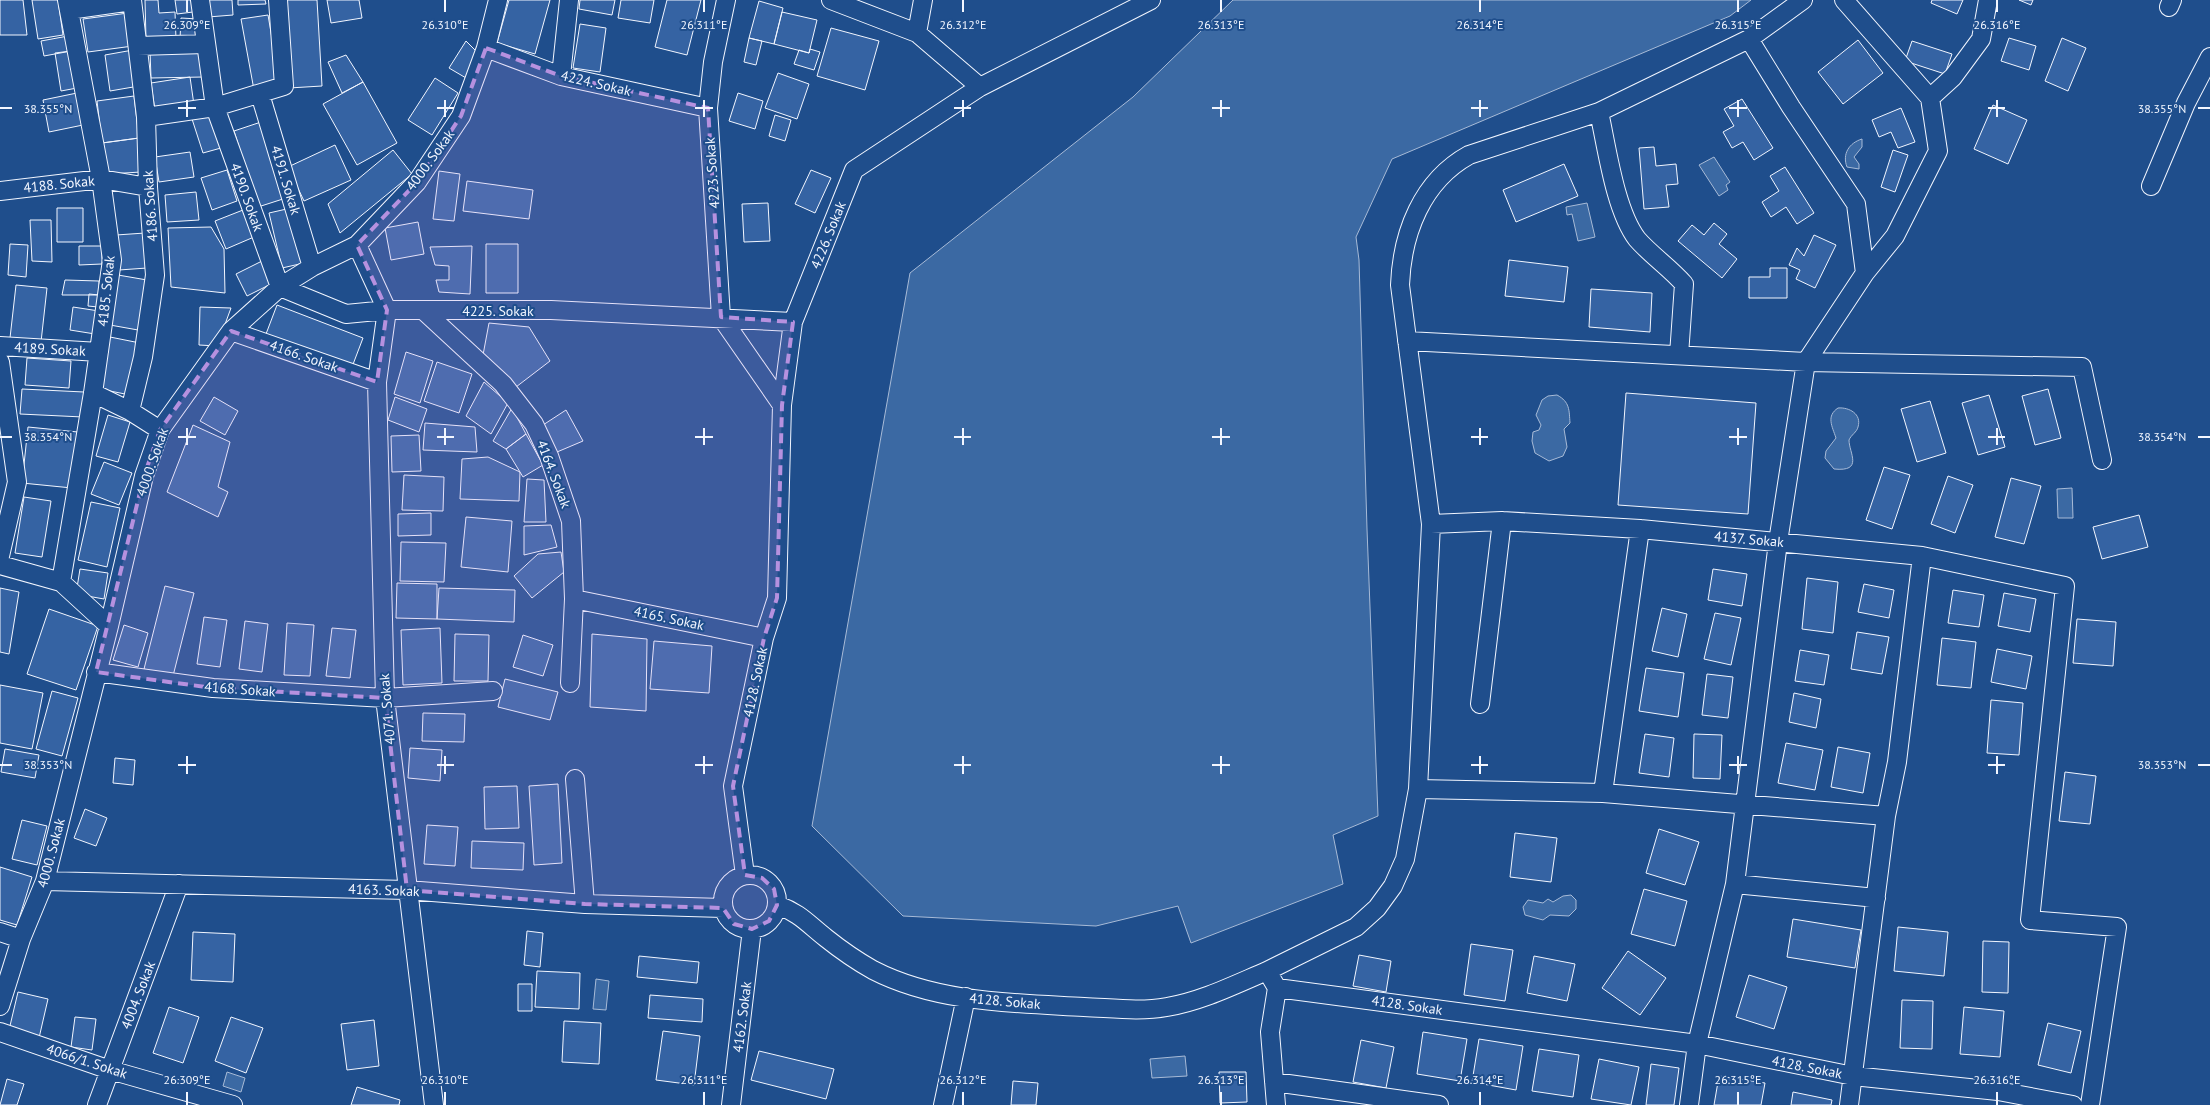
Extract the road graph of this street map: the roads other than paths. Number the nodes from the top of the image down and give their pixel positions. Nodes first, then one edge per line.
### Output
1 (132, 0) edge
2 (200, 0) edge
3 (278, 0) edge
4 (498, 0) edge
5 (569, 0) edge
6 (726, 0) edge
7 (831, 0) edge
8 (923, 0) edge
9 (1151, 0) edge
10 (1803, 0) edge
11 (1844, 0) edge
12 (1988, 0) edge
13 (68, 5) edge
14 (917, 33) junction
15 (1749, 39) junction
16 (205, 44) junction
17 (138, 46) junction
18 (486, 48) junction
19 (2210, 57) edge
20 (560, 76) junction
21 (980, 87) junction
22 (260, 94) junction
23 (1930, 98) junction
24 (215, 107) junction
25 (708, 108) junction
26 (1599, 112) junction
27 (146, 117) junction
28 (101, 179) junction
29 (2151, 186) dead end
30 (148, 187) junction
31 (0, 190) edge
32 (357, 245) junction
33 (312, 267) junction
34 (1865, 273) junction
35 (280, 287) junction
36 (386, 310) junction
37 (424, 311) junction
38 (721, 317) junction
39 (794, 322) junction
40 (231, 331) junction
41 (1407, 341) junction
42 (0, 346) edge
43 (99, 352) junction
44 (1679, 355) junction
45 (0, 362) edge
46 (1806, 362) junction
47 (377, 382) junction
48 (93, 393) junction
49 (782, 404) junction
50 (130, 411) junction
51 (160, 430) junction
52 (2102, 460) dead end
53 (1502, 521) junction
54 (1431, 524) junction
55 (1640, 529) junction
56 (1778, 542) junction
57 (0, 556) edge
58 (1922, 556) junction
59 (0, 565) edge
60 (61, 582) junction
61 (574, 599) junction
62 (109, 626) junction
63 (764, 638) junction
64 (96, 672) junction
65 (570, 683) dead end
66 (493, 691) dead end
67 (385, 698) junction
68 (1480, 704) dead end
69 (575, 779) dead end
70 (1418, 789) junction
71 (1603, 793) junction
72 (1745, 804) junction
73 (1886, 816) junction
74 (745, 875) junction
75 (45, 881) junction
76 (180, 884) junction
77 (1735, 884) junction
78 (407, 890) junction
79 (1876, 898) junction
80 (585, 904) junction
81 (777, 904) junction
82 (723, 908) junction
83 (752, 929) junction
84 (0, 932) edge
85 (21, 939) junction
86 (1267, 971) junction
87 (1277, 988) junction
88 (966, 998) junction
89 (0, 1006) edge
90 (0, 1032) edge
91 (1697, 1044) junction
92 (110, 1070) junction
93 (1853, 1076) junction
94 (1274, 1082) junction
95 (1996, 1098) edge
96 (96, 1105) edge
97 (233, 1105) edge
98 (434, 1105) edge
99 (732, 1105) edge
100 (943, 1105) edge
101 (1276, 1105) edge
102 (1439, 1105) edge
103 (1689, 1105) edge
104 (1849, 1105) edge
105 (2073, 1105) edge
106 (2090, 1105) edge

1 - 13 street
1 - 17 street, 4186. Sokak
2 - 16 street, 4190. Sokak
3 - 22 street
4 - 18 street, 4000. Sokak
5 - 20 street
6 - 25 street, 4223. Sokak
7 - 14 street
8 - 14 street
9 - 21 street, 4226. Sokak
10 - 15 street, 4128. Sokak
11 - 23 street
12 - 23 street
13 - 28 street, 4185. Sokak
14 - 21 street
15 - 26 street, 4128. Sokak
15 - 34 street
16 - 17 street
16 - 24 street, 4190. Sokak
17 - 27 street, 4186. Sokak
18 - 20 street, 4224. Sokak
18 - 32 street, 4000. Sokak
19 - 29 street
20 - 25 street, 4224. Sokak
21 - 39 street, 4226. Sokak
22 - 24 street
22 - 33 street, 4191. Sokak
23 - 34 street
24 - 27 street
24 - 35 street, 4190. Sokak
25 - 38 street, 4223. Sokak
26 - 41 street, 4128. Sokak
26 - 44 street
27 - 30 street, 4186. Sokak
28 - 30 street, 4188. Sokak
28 - 31 street, 4188. Sokak
28 - 43 street, 4185. Sokak
30 - 50 street, 4186. Sokak
32 - 33 street, 4000. Sokak
32 - 36 street
33 - 35 street, 4000. Sokak
34 - 46 street
35 - 36 street, 4225. Sokak
35 - 40 street, 4000. Sokak
36 - 37 street, 4225. Sokak
36 - 47 street, 4071. Sokak
37 - 38 street, 4225. Sokak
37 - 61 street, 4164. Sokak
38 - 39 street, 4225. Sokak
38 - 49 street
39 - 49 street, 4226. Sokak
40 - 47 street, 4166. Sokak
40 - 51 street, 4000. Sokak
41 - 44 street
41 - 54 street, 4128. Sokak
42 - 43 street, 4189. Sokak
43 - 48 street, 4185. Sokak
44 - 46 street
45 - 57 street
46 - 52 street
46 - 56 street
47 - 67 street, 4071. Sokak
48 - 50 street
48 - 60 street, 4185. Sokak
49 - 63 street, 4226. Sokak
50 - 51 street
51 - 62 street, 4000. Sokak
53 - 54 street, 4137. Sokak
53 - 55 street, 4137. Sokak
53 - 68 street
54 - 70 street, 4128. Sokak
55 - 56 street, 4137. Sokak
55 - 71 street
56 - 58 street, 4137. Sokak
56 - 72 street
58 - 73 street
58 - 106 street, 4137. Sokak
59 - 60 street
60 - 62 street
61 - 63 street, 4165. Sokak
61 - 65 street, 4164. Sokak
62 - 64 street, 4000. Sokak
63 - 74 street, 4128. Sokak
64 - 67 street, 4168. Sokak
64 - 75 street, 4000. Sokak
66 - 67 street, 4168. Sokak
67 - 78 street, 4071. Sokak
69 - 80 street
70 - 71 street
70 - 86 street, 4128. Sokak
71 - 72 street
72 - 73 street
72 - 77 street
73 - 79 street
74 - 81 street
74 - 82 street
75 - 76 street, 4163. Sokak
75 - 85 street, 4000. Sokak
76 - 78 street, 4163. Sokak
76 - 92 street, 4004. Sokak
77 - 79 street
77 - 91 street
78 - 80 street, 4163. Sokak
78 - 98 street, 4071. Sokak
79 - 93 street
80 - 82 street, 4163. Sokak
81 - 83 street
81 - 88 street, 4128. Sokak
82 - 83 street
83 - 99 street, 4162. Sokak
84 - 85 street
85 - 89 street, 4000. Sokak
86 - 87 street
86 - 88 street, 4128. Sokak
87 - 91 street, 4128. Sokak
87 - 94 street
88 - 100 street
90 - 92 street, 4066/1. Sokak
91 - 93 street, 4128. Sokak
91 - 103 street
92 - 96 street, 4004. Sokak
92 - 97 street, 4066/1. Sokak
93 - 95 street, 4128. Sokak
93 - 104 street
94 - 101 street
94 - 102 street
95 - 105 street, 4128. Sokak

